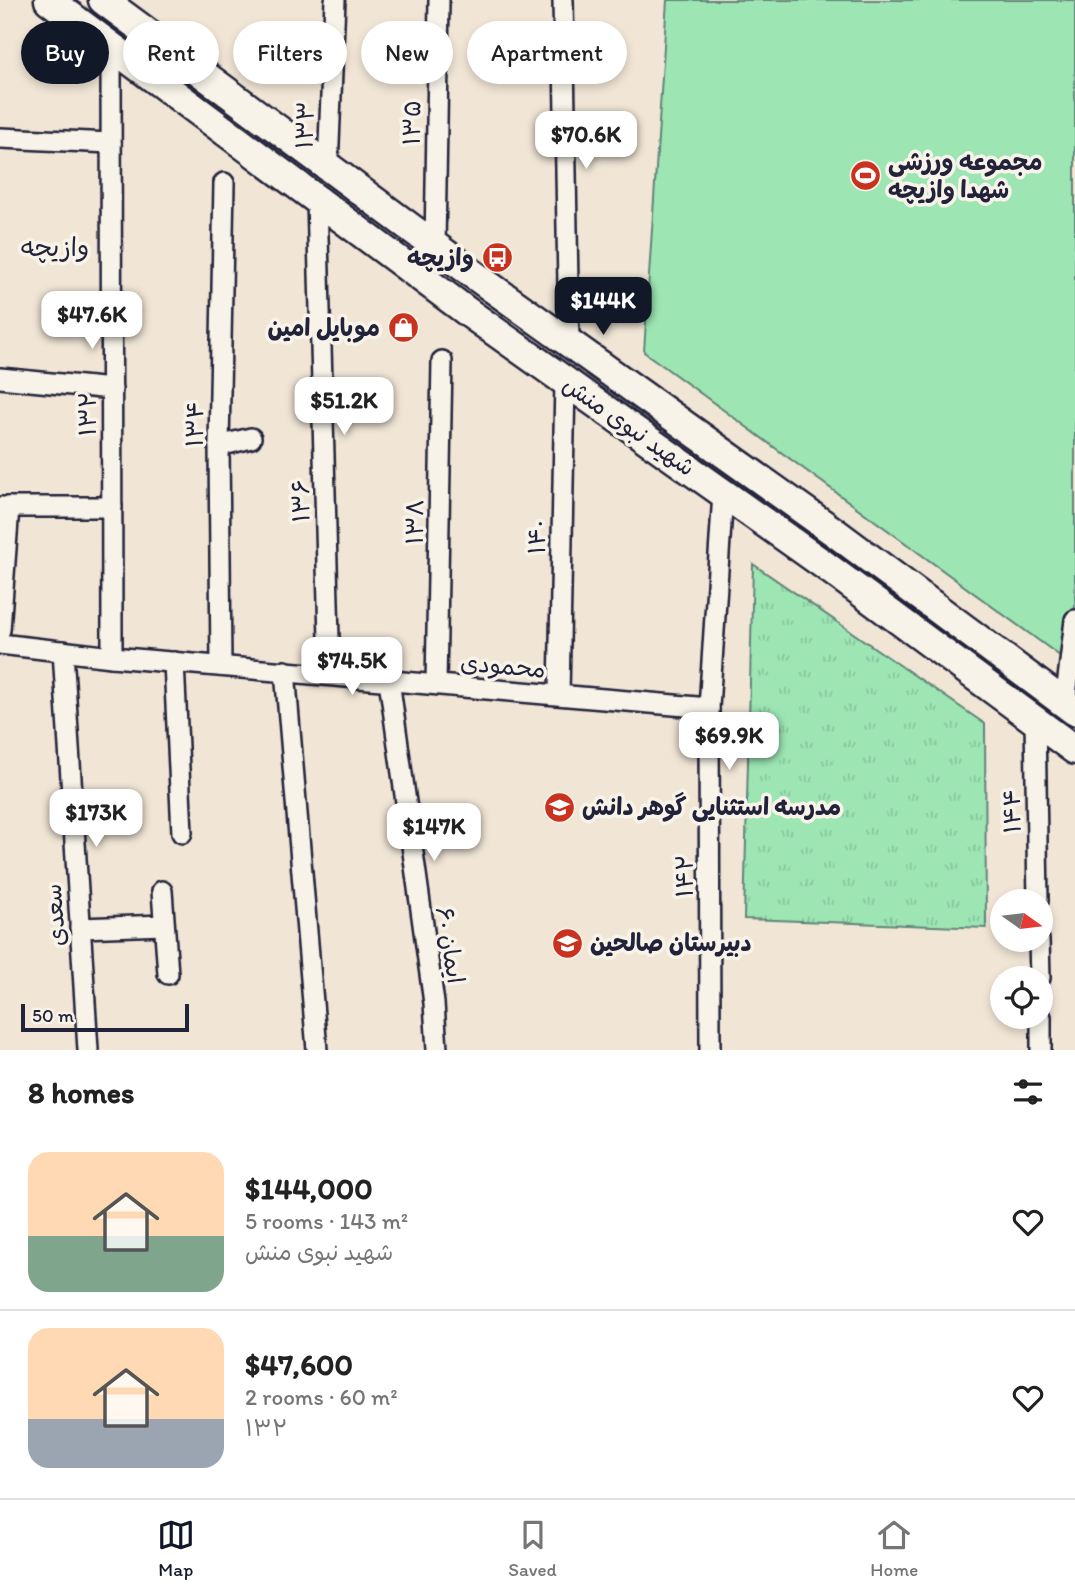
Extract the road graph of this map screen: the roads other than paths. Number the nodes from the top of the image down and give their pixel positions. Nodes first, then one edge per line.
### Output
1 (50, 0) edge
2 (335, 0) edge
3 (439, 0) edge
4 (563, 0) edge
5 (112, 4) edge
6 (111, 46) junction
7 (0, 138) edge
8 (111, 143) junction
9 (328, 167) junction
10 (225, 183) dead end
11 (317, 200) junction
12 (435, 246) junction
13 (569, 343) junction
14 (442, 361) dead end
15 (0, 378) edge
16 (565, 381) junction
17 (112, 389) junction
18 (251, 438) dead end
19 (219, 446) junction
20 (723, 493) junction
21 (5, 507) edge
22 (112, 507) junction
23 (1075, 620) edge
24 (0, 630) edge
25 (0, 644) edge
26 (63, 651) junction
27 (113, 657) junction
28 (174, 662) junction
29 (221, 666) junction
30 (285, 671) junction
31 (330, 675) junction
32 (388, 680) junction
33 (436, 684) junction
34 (559, 695) junction
35 (1070, 707) edge
36 (709, 708) junction
37 (1035, 720) junction
38 (1075, 750) edge
39 (182, 833) dead end
40 (1038, 889) edge
41 (162, 891) dead end
42 (164, 925) junction
43 (80, 928) junction
44 (168, 974) dead end
45 (1041, 1029) edge
46 (88, 1050) edge
47 (317, 1050) edge
48 (437, 1050) edge
49 (710, 1050) edge
50 (1041, 1050) edge

1 - 6 main road, شهید نبوی منش
2 - 9 street, ۱۳۳
3 - 12 street, ۱۳۵
4 - 13 street
5 - 9 main road, شهید نبوی منش
6 - 8 street, ۱۳۲
6 - 11 main road, شهید نبوی منش
7 - 8 street
8 - 17 street, ۱۳۲
9 - 12 main road, شهید نبوی منش
10 - 19 street, ۱۳۴
11 - 16 main road, شهید نبوی منش
11 - 31 street, ۱۳۶
12 - 13 main road, شهید نبوی منش
13 - 35 main road, شهید نبوی منش
14 - 33 street, ۱۳۸
15 - 17 street
16 - 20 main road, شهید نبوی منش
16 - 34 street, ۱۴۰
17 - 22 street, ۱۳۲
18 - 19 street
19 - 29 street, ۱۳۴
20 - 36 street, ۱۴۲
20 - 37 main road, شهید نبوی منش
21 - 22 street
21 - 24 street
22 - 27 street, ۱۳۲
23 - 35 street
25 - 26 street, محمودی
26 - 27 street, محمودی
26 - 43 street, سعدی
27 - 28 street, محمودی
28 - 29 street, محمودی
28 - 39 street
29 - 30 street, محمودی
30 - 31 street, محمودی
30 - 47 street
31 - 32 street, محمودی
32 - 33 street, محمودی
32 - 48 street, ایمان ۶۰
33 - 34 street, محمودی
34 - 36 street, محمودی
36 - 49 street, ۱۴۲
37 - 38 main road, شهید نبوی منش
37 - 40 street, ۱۴۴
41 - 42 street
42 - 43 street
42 - 44 street
43 - 46 street, سعدی
45 - 50 street

